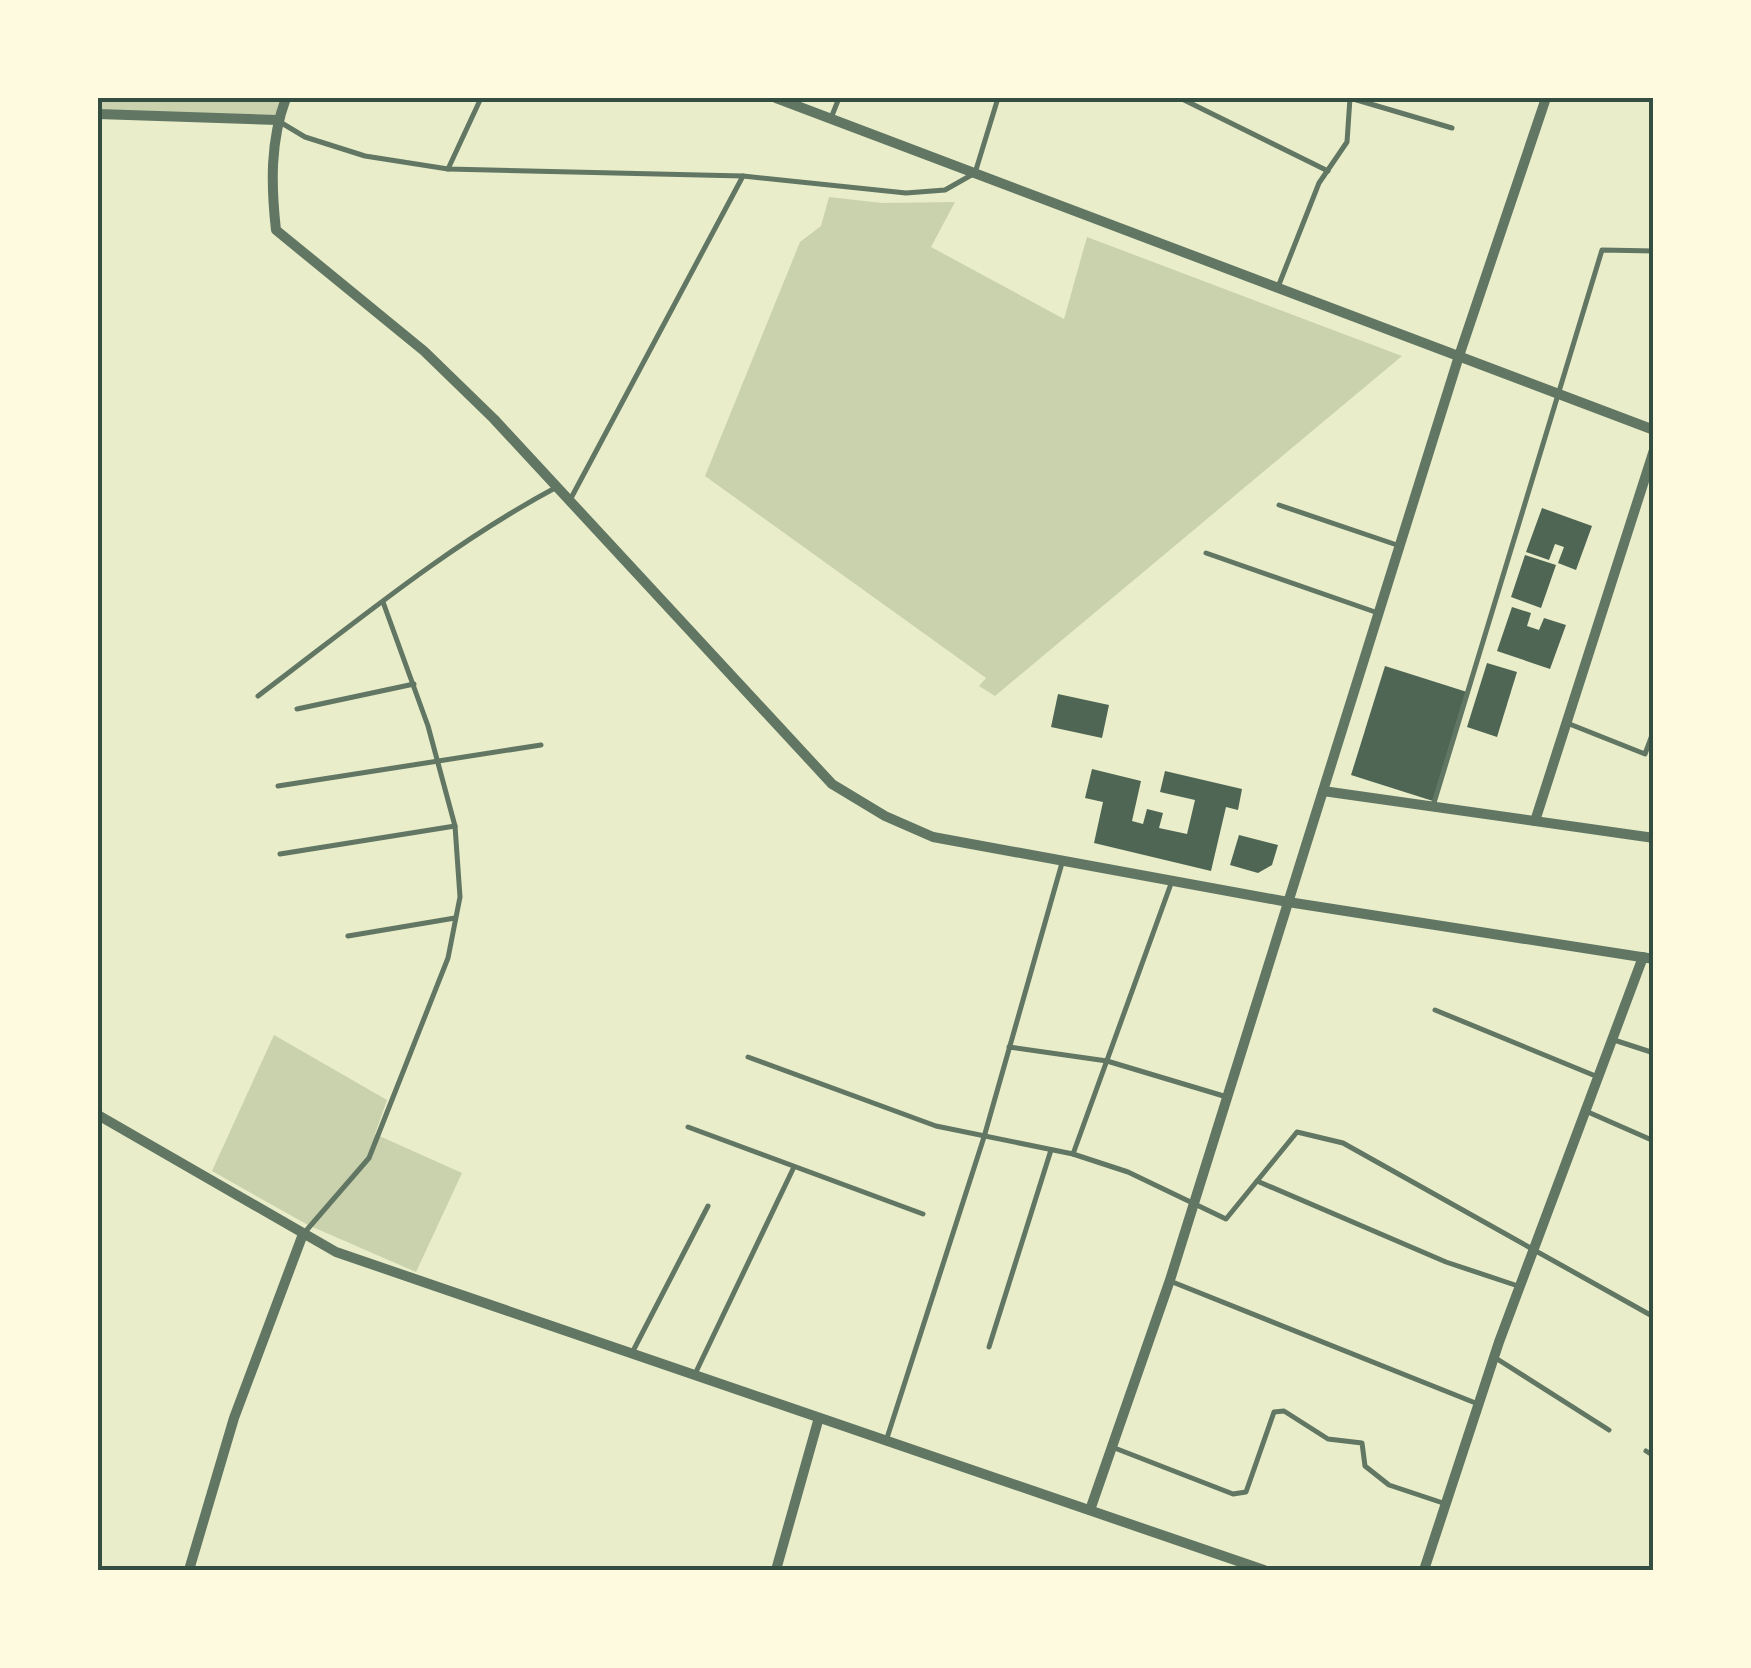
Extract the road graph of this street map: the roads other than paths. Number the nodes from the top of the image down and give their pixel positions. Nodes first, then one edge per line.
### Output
1 (286, 98) edge
2 (481, 98) edge
3 (776, 98) edge
4 (838, 98) edge
5 (998, 98) edge
6 (1180, 98) edge
7 (1350, 98) edge
8 (1546, 98) edge
9 (98, 114) edge
10 (831, 118) junction
11 (278, 120) junction
12 (1452, 128) dead end
13 (448, 169) junction
14 (1328, 171) junction
15 (975, 173) junction
16 (743, 176) junction
17 (1654, 251) edge
18 (1278, 287) junction
19 (1459, 356) junction
20 (1560, 394) junction
21 (1654, 430) edge
22 (1654, 450) edge
23 (554, 488) junction
24 (568, 502) junction
25 (1279, 506) dead end
26 (1400, 546) junction
27 (1206, 553) dead end
28 (383, 602) junction
29 (1379, 613) junction
30 (414, 684) junction
31 (258, 696) dead end
32 (297, 710) dead end
33 (1567, 723) junction
34 (1654, 730) edge
35 (542, 745) dead end
36 (436, 762) junction
37 (278, 786) dead end
38 (1323, 792) junction
39 (1433, 806) junction
40 (1535, 821) junction
41 (455, 826) junction
42 (1654, 838) edge
43 (280, 854) dead end
44 (1063, 860) junction
45 (1172, 880) junction
46 (1288, 902) junction
47 (455, 918) junction
48 (348, 936) dead end
49 (1648, 958) edge
50 (1435, 1010) dead end
51 (1614, 1040) junction
52 (1009, 1047) junction
53 (1654, 1053) edge
54 (748, 1057) dead end
55 (1106, 1061) junction
56 (1601, 1078) junction
57 (1227, 1097) junction
58 (1586, 1112) junction
59 (98, 1115) edge
60 (688, 1127) dead end
61 (984, 1137) junction
62 (1654, 1142) edge
63 (1050, 1150) junction
64 (1073, 1154) junction
65 (793, 1169) junction
66 (1257, 1181) junction
67 (1194, 1202) junction
68 (708, 1206) dead end
69 (922, 1214) dead end
70 (303, 1234) junction
71 (1533, 1249) junction
72 (1170, 1280) junction
73 (1519, 1286) junction
74 (1654, 1318) edge
75 (989, 1347) dead end
76 (632, 1354) junction
77 (1494, 1357) junction
78 (694, 1376) junction
79 (1478, 1404) junction
80 (818, 1420) junction
81 (1609, 1430) dead end
82 (886, 1444) junction
83 (1110, 1446) junction
84 (1646, 1451) dead end
85 (1654, 1456) edge
86 (1446, 1504) junction
87 (1090, 1510) junction
88 (189, 1570) edge
89 (776, 1570) edge
90 (1264, 1570) edge
91 (1424, 1570) edge

1 - 11 street
2 - 13 lane
3 - 10 street
4 - 10 lane
5 - 15 lane
6 - 14 lane
7 - 12 lane
7 - 14 lane
8 - 19 street
9 - 11 street
10 - 15 street
11 - 13 lane
11 - 23 street
13 - 16 lane
14 - 18 lane
15 - 16 lane
15 - 18 street
16 - 24 lane
17 - 20 lane
18 - 19 street
19 - 20 street
19 - 26 street
20 - 21 street
20 - 39 lane
22 - 33 street
23 - 24 street
23 - 28 lane
24 - 44 street
25 - 26 lane
26 - 29 street
27 - 29 lane
28 - 30 lane
28 - 31 lane
29 - 38 street
30 - 32 lane
30 - 36 lane
33 - 34 lane
33 - 40 street
35 - 36 lane
36 - 37 lane
36 - 41 lane
38 - 39 street
38 - 46 street
39 - 40 street
40 - 42 street
41 - 43 lane
41 - 47 lane
44 - 45 street
44 - 52 lane
45 - 46 street
45 - 55 lane
46 - 49 street
46 - 57 street
47 - 48 lane
47 - 70 lane
49 - 51 street
50 - 56 lane
51 - 53 lane
51 - 56 street
52 - 55 lane
52 - 61 lane
54 - 61 lane
55 - 57 lane
55 - 64 lane
56 - 58 street
57 - 67 street
58 - 62 lane
58 - 71 street
59 - 70 street
60 - 65 lane
61 - 63 lane
61 - 82 lane
63 - 64 lane
63 - 75 lane
64 - 67 lane
65 - 69 lane
65 - 78 lane
66 - 67 lane
66 - 71 lane
66 - 73 lane
67 - 72 street
68 - 76 lane
70 - 76 street
70 - 88 street
71 - 73 street
71 - 74 lane
72 - 79 lane
72 - 83 street
73 - 77 street
76 - 78 street
77 - 79 street
77 - 81 lane
78 - 80 street
79 - 86 street
80 - 82 street
80 - 89 street
82 - 87 street
83 - 86 lane
83 - 87 street
84 - 85 lane
86 - 91 street
87 - 90 street

